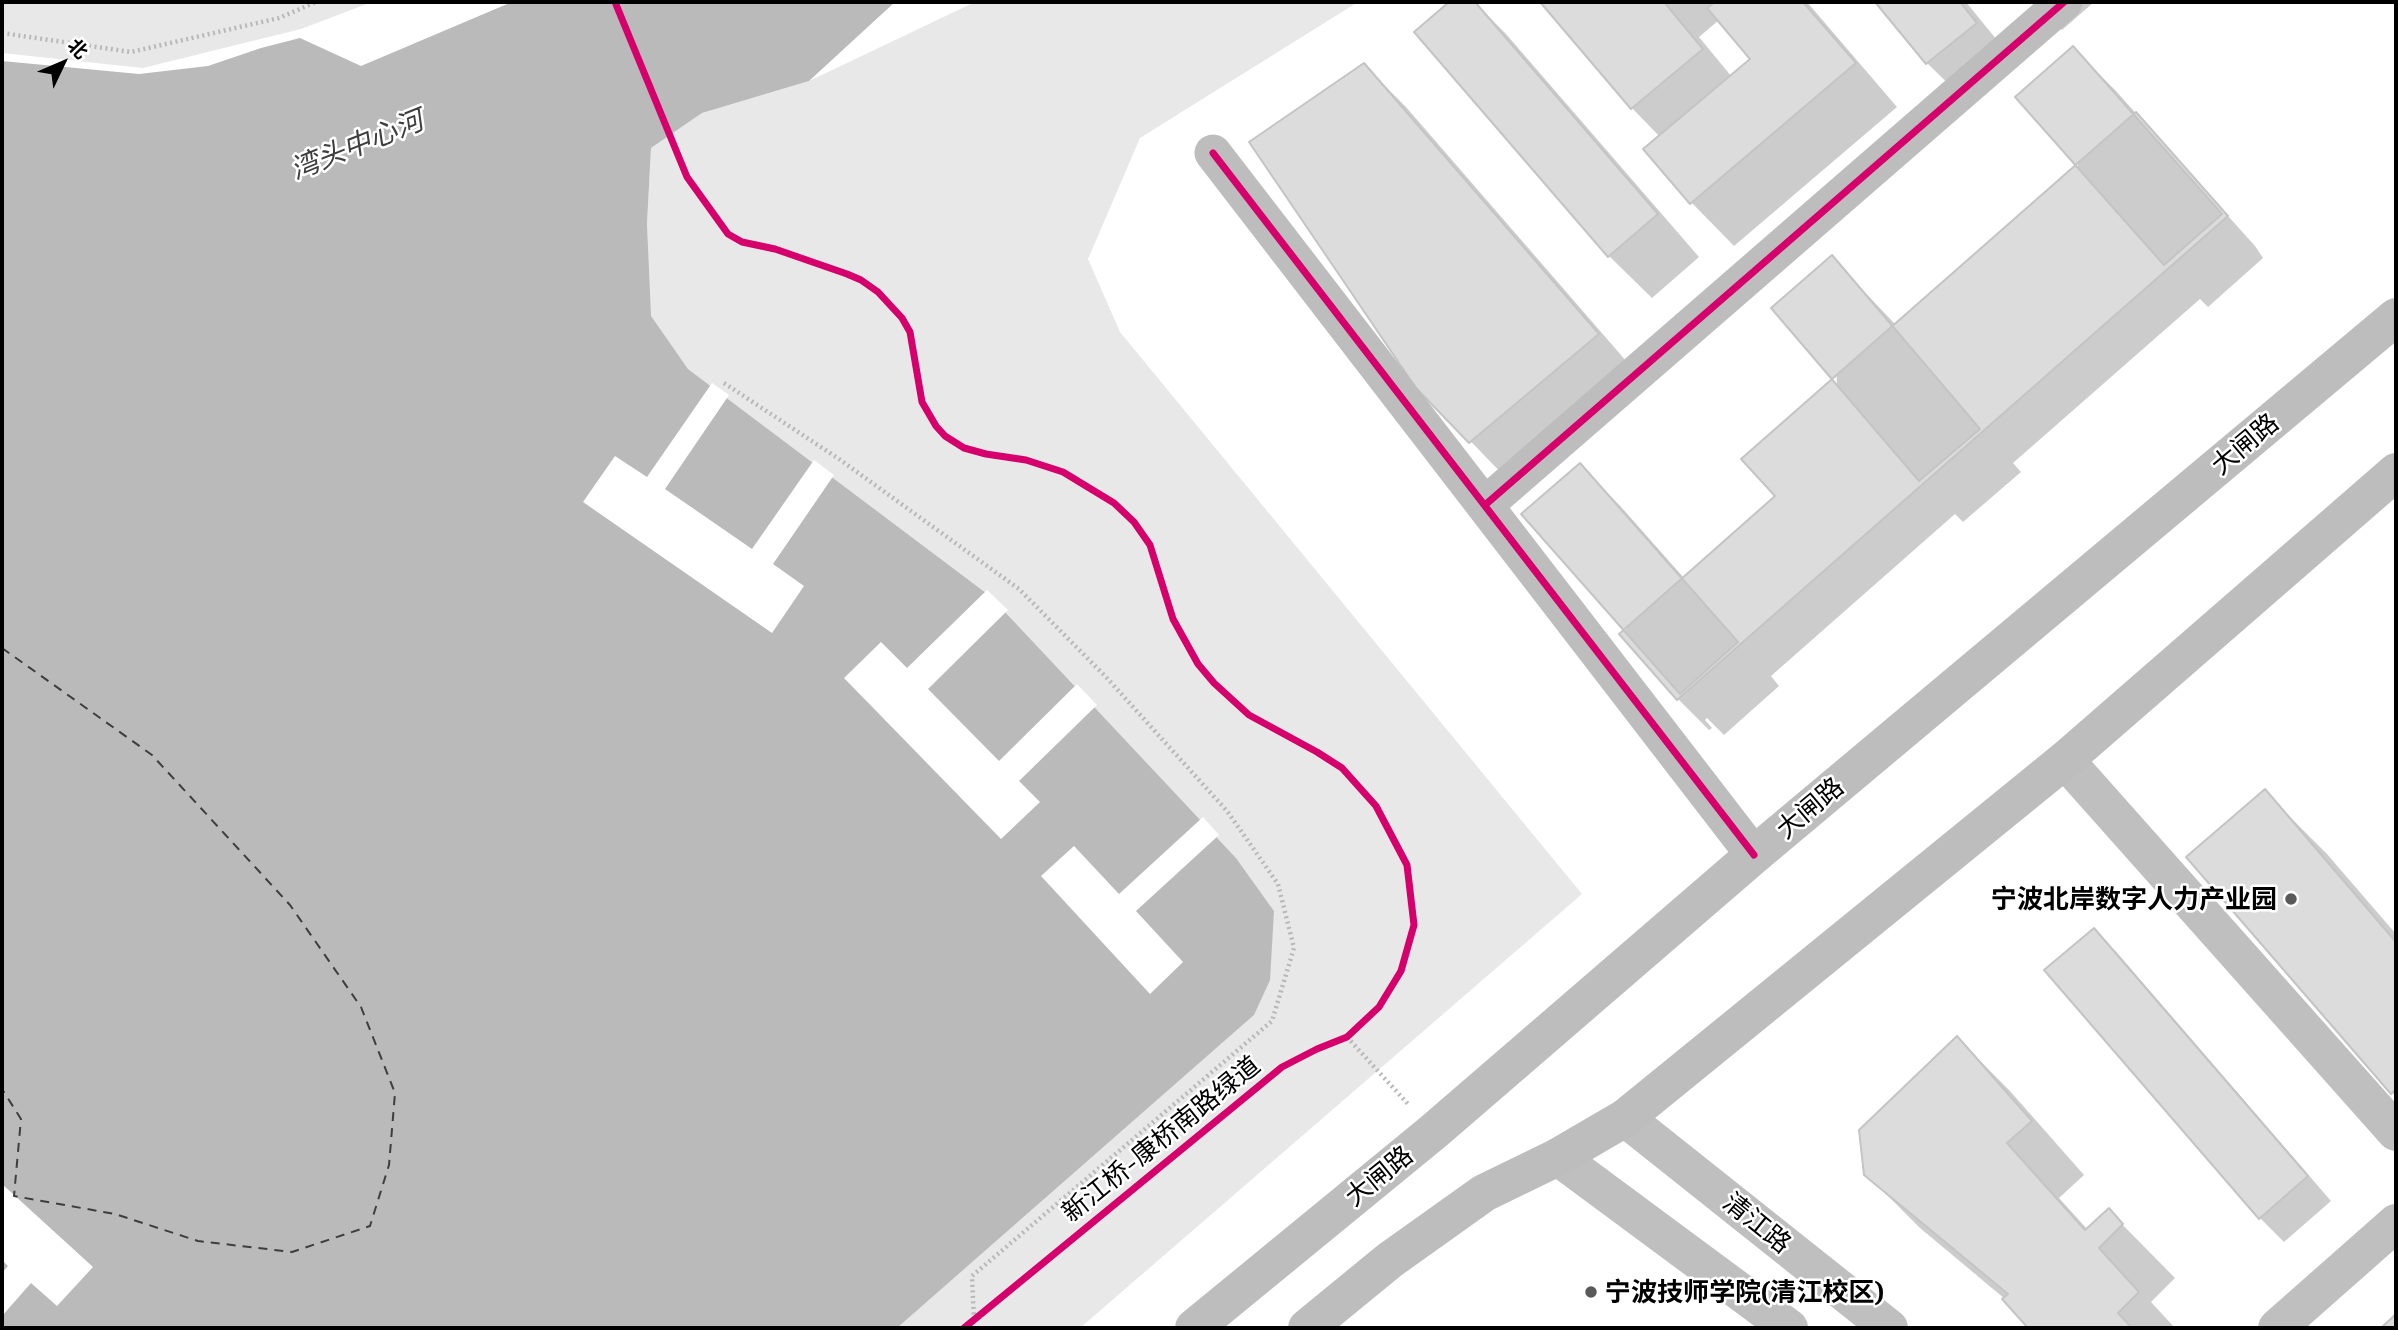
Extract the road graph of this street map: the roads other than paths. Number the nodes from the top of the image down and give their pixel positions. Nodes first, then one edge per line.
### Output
1 (2064, 2) edge
2 (1213, 153) dead end
3 (2396, 317) edge
4 (2396, 472) edge
5 (1485, 505) junction
6 (2065, 760) junction
7 (1754, 855) junction
8 (1625, 1118) junction
9 (2396, 1132) edge
10 (1558, 1157) junction
11 (2396, 1223) edge
12 (1194, 1328) edge
13 (1307, 1328) edge
14 (1789, 1328) edge
15 (1889, 1328) edge
16 (2277, 1328) edge

1 - 5 street
2 - 5 street
3 - 7 main road, 大闸路
4 - 6 main road
5 - 7 street
6 - 8 main road
6 - 9 street
7 - 12 main road, 大闸路
8 - 10 main road
8 - 15 street, 清江路
10 - 13 main road
10 - 14 street
11 - 16 street

